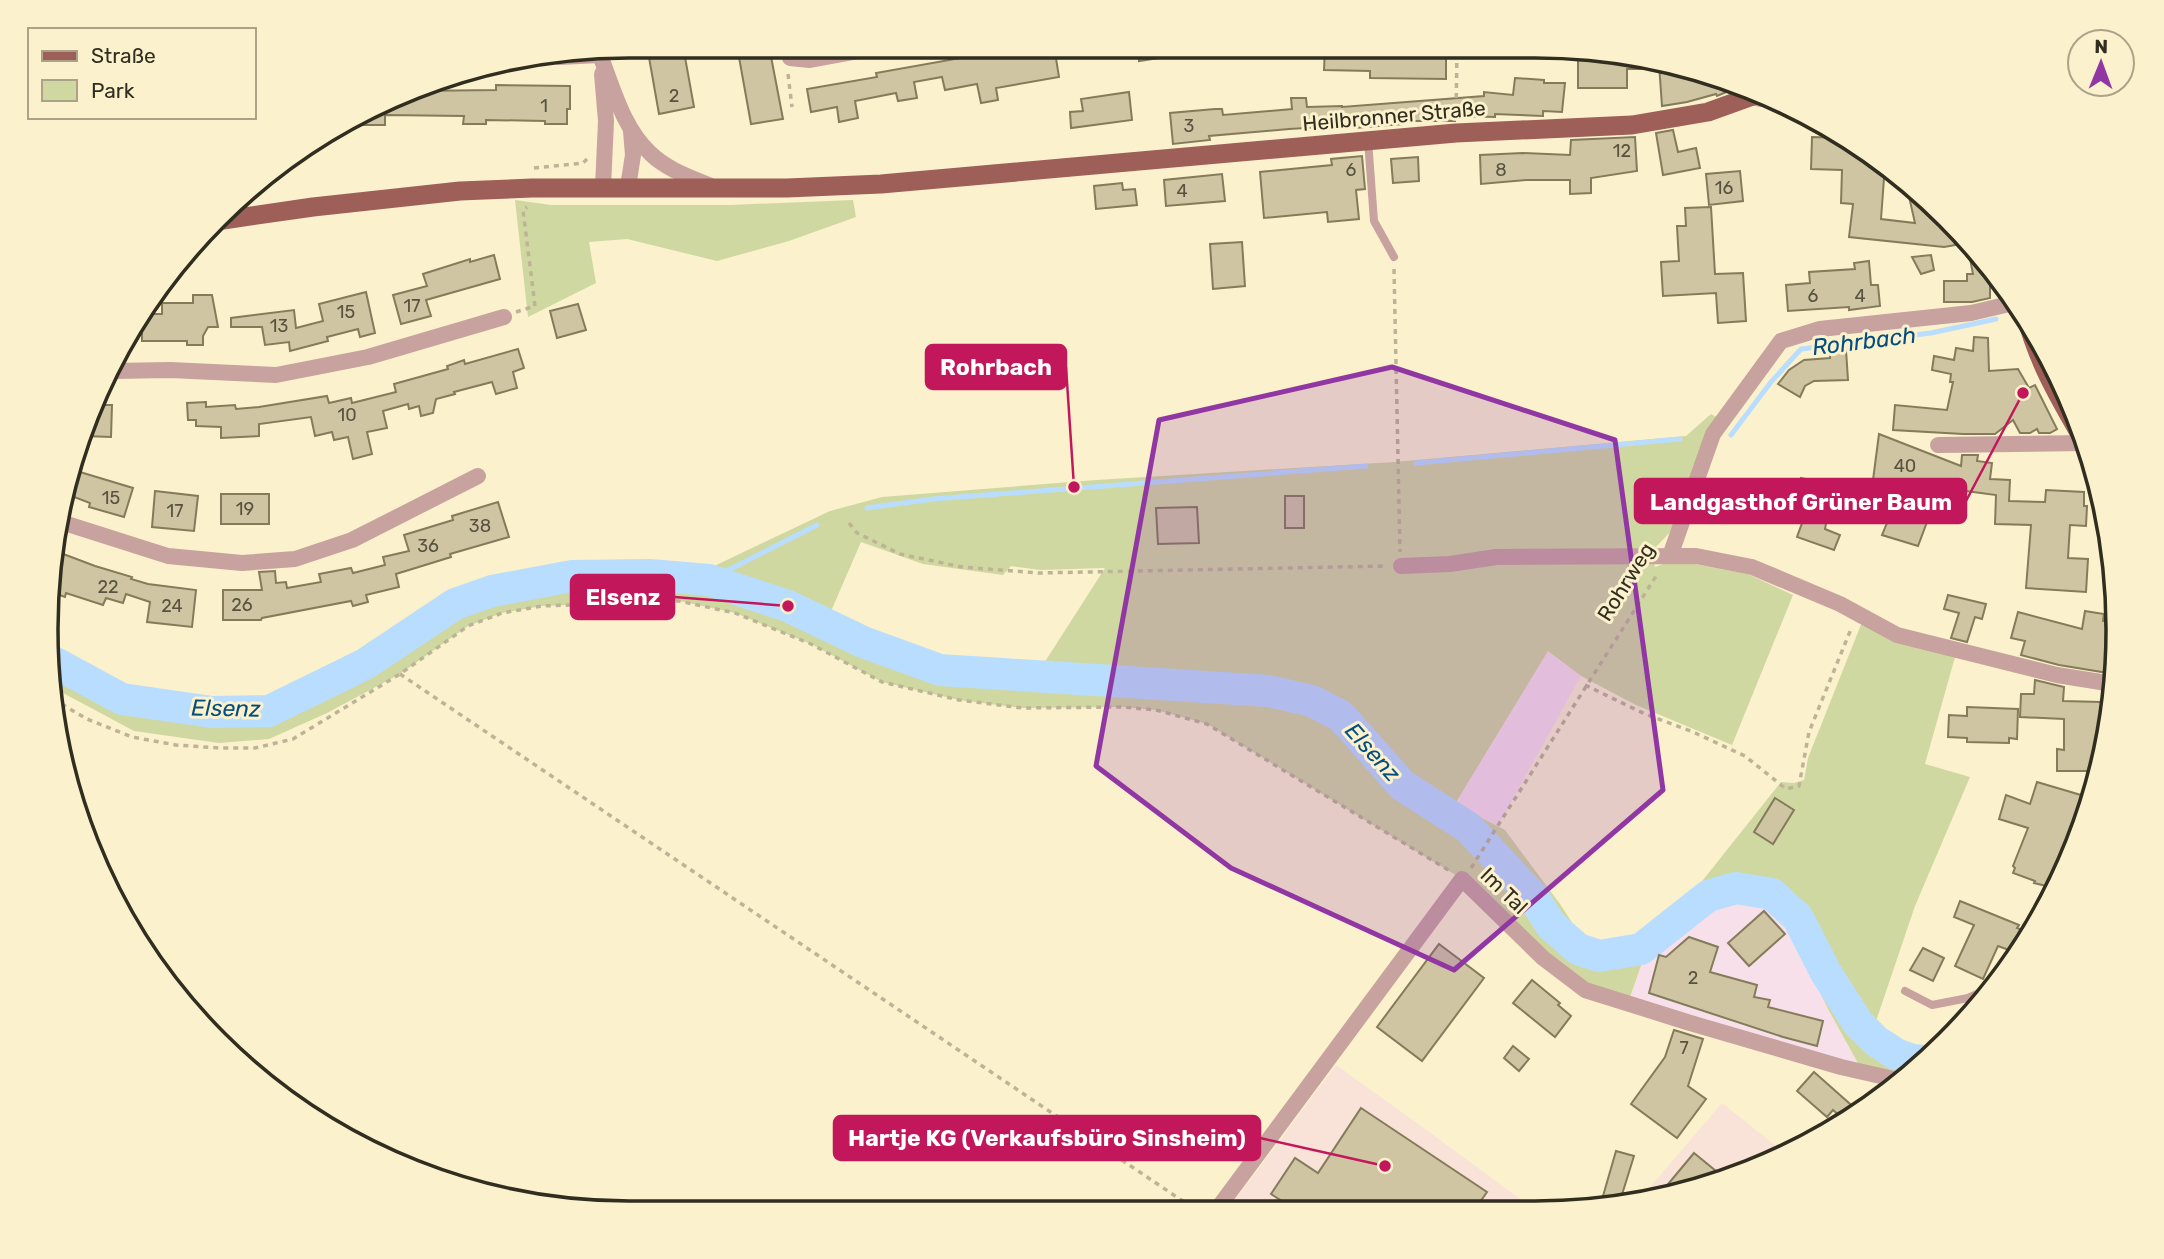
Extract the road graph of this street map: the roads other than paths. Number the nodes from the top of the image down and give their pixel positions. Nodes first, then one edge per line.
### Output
1 (601, 59) edge
2 (602, 59) edge
3 (1746, 99) edge
4 (631, 130) junction
5 (1368, 140) junction
6 (603, 187) junction
7 (628, 187) junction
8 (714, 187) junction
9 (232, 219) edge
10 (1394, 257) road end
11 (2005, 305) edge
12 (504, 317) road end
13 (121, 370) edge
14 (2075, 443) edge
15 (1938, 445) dead end
16 (478, 476) dead end
17 (68, 525) edge
18 (1670, 556) junction
19 (1401, 566) road end
20 (2103, 682) edge
21 (1905, 991) dead end
22 (1973, 996) edge
23 (1889, 1078) edge
24 (1223, 1201) edge

1 - 6 street
2 - 4 street
3 - 5 main road, Heilbronner Straße
4 - 7 street
4 - 8 street
5 - 8 main road, Heilbronner Straße
5 - 10 lane
6 - 7 main road, Heilbronner Straße
6 - 9 main road, Heilbronner Straße
7 - 8 main road, Heilbronner Straße
11 - 18 street, Rohrweg
12 - 13 street
14 - 15 street
16 - 17 street
18 - 19 street
18 - 20 street
21 - 22 lane
23 - 24 street, Im Tal

